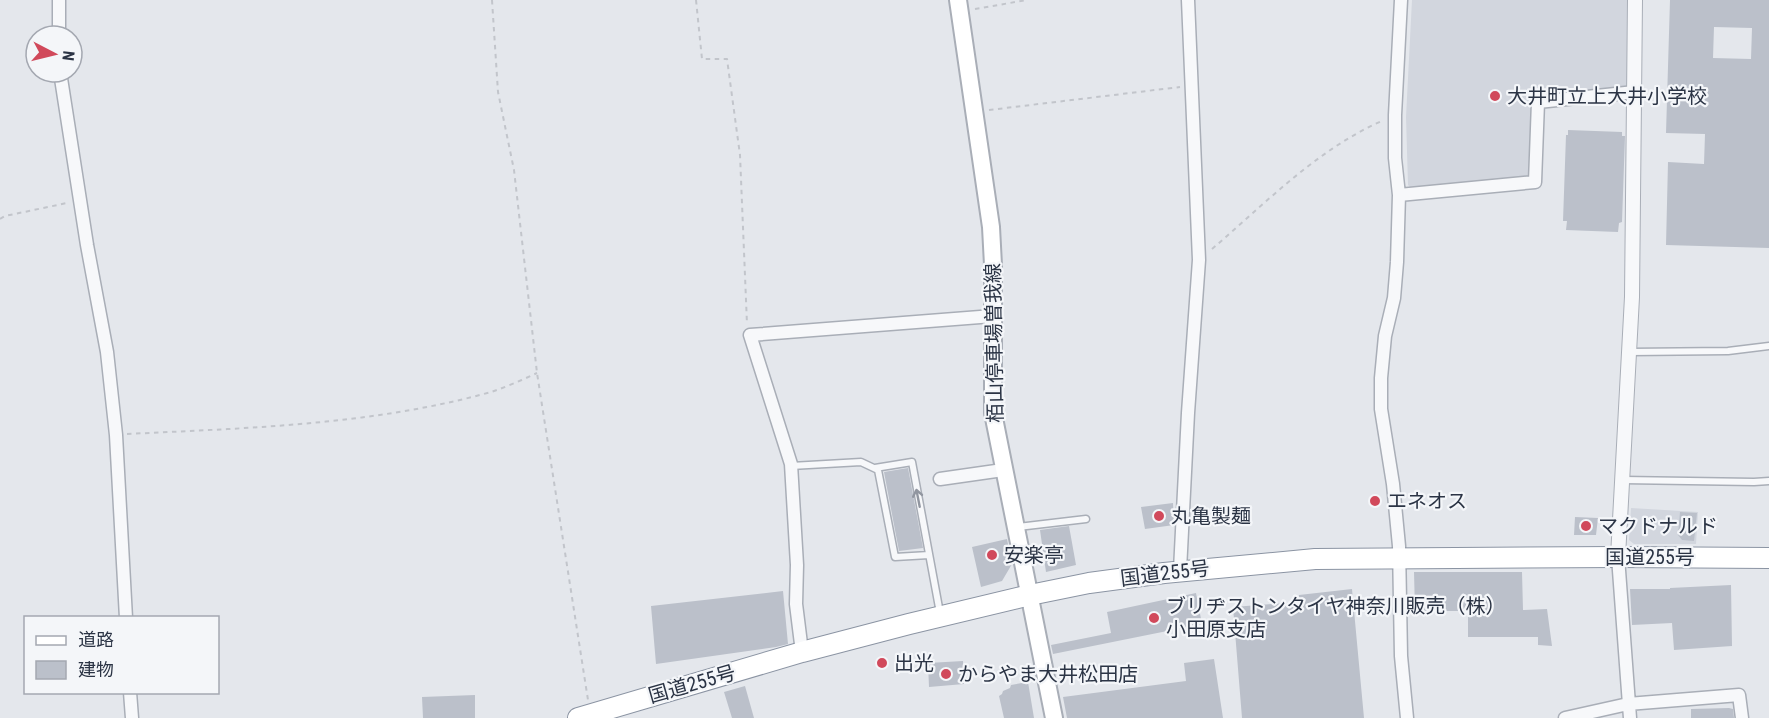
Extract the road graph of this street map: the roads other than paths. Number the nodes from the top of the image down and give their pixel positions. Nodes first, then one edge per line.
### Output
1 (59, 0) edge
2 (1188, 0) edge
3 (1401, 0) edge
4 (1635, 0) edge
5 (959, 5) edge
6 (59, 24) edge
7 (62, 84) edge
8 (1635, 92) junction
9 (1399, 195) junction
10 (993, 316) junction
11 (1769, 346) edge
12 (1629, 352) junction
13 (791, 466) junction
14 (876, 469) junction
15 (1003, 470) junction
16 (940, 479) dead end
17 (1622, 480) junction
18 (1769, 481) edge
19 (1086, 519) dead end
20 (1015, 528) junction
21 (929, 555) junction
22 (1618, 556) junction
23 (1400, 558) junction
24 (1769, 558) edge
25 (1180, 570) junction
26 (1030, 595) junction
27 (126, 616) edge
28 (940, 616) junction
29 (802, 652) junction
30 (130, 694) edge
31 (1628, 704) junction
32 (586, 717) edge
33 (132, 718) edge
34 (1054, 718) edge
35 (1407, 718) edge
36 (1565, 718) edge
37 (1630, 718) edge
38 (1742, 718) edge

1 - 6 street
2 - 25 street
3 - 9 street
4 - 8 street
5 - 10 main road, 栢山停車場曽我線
7 - 27 street
8 - 9 street
8 - 12 street
9 - 23 street
10 - 13 street
10 - 15 main road, 栢山停車場曽我線
11 - 12 lane
12 - 17 street
13 - 14 lane
13 - 29 street
14 - 21 lane
21 -> 14 lane
15 - 16 street
15 - 20 main road, 栢山停車場曽我線
17 - 18 lane
17 - 22 street
19 - 20 lane
20 - 26 main road, 栢山停車場曽我線
21 - 28 lane
22 - 23 highway, 国道255号
22 - 24 highway, 国道255号
22 - 31 street
23 - 25 highway, 国道255号
23 - 35 street
25 - 26 highway, 国道255号
26 - 28 highway, 国道255号
26 - 34 main road, 栢山停車場曽我線
28 - 29 highway, 国道255号
29 - 32 highway, 国道255号
30 - 33 street
31 - 36 street
31 - 37 street
31 - 38 street

